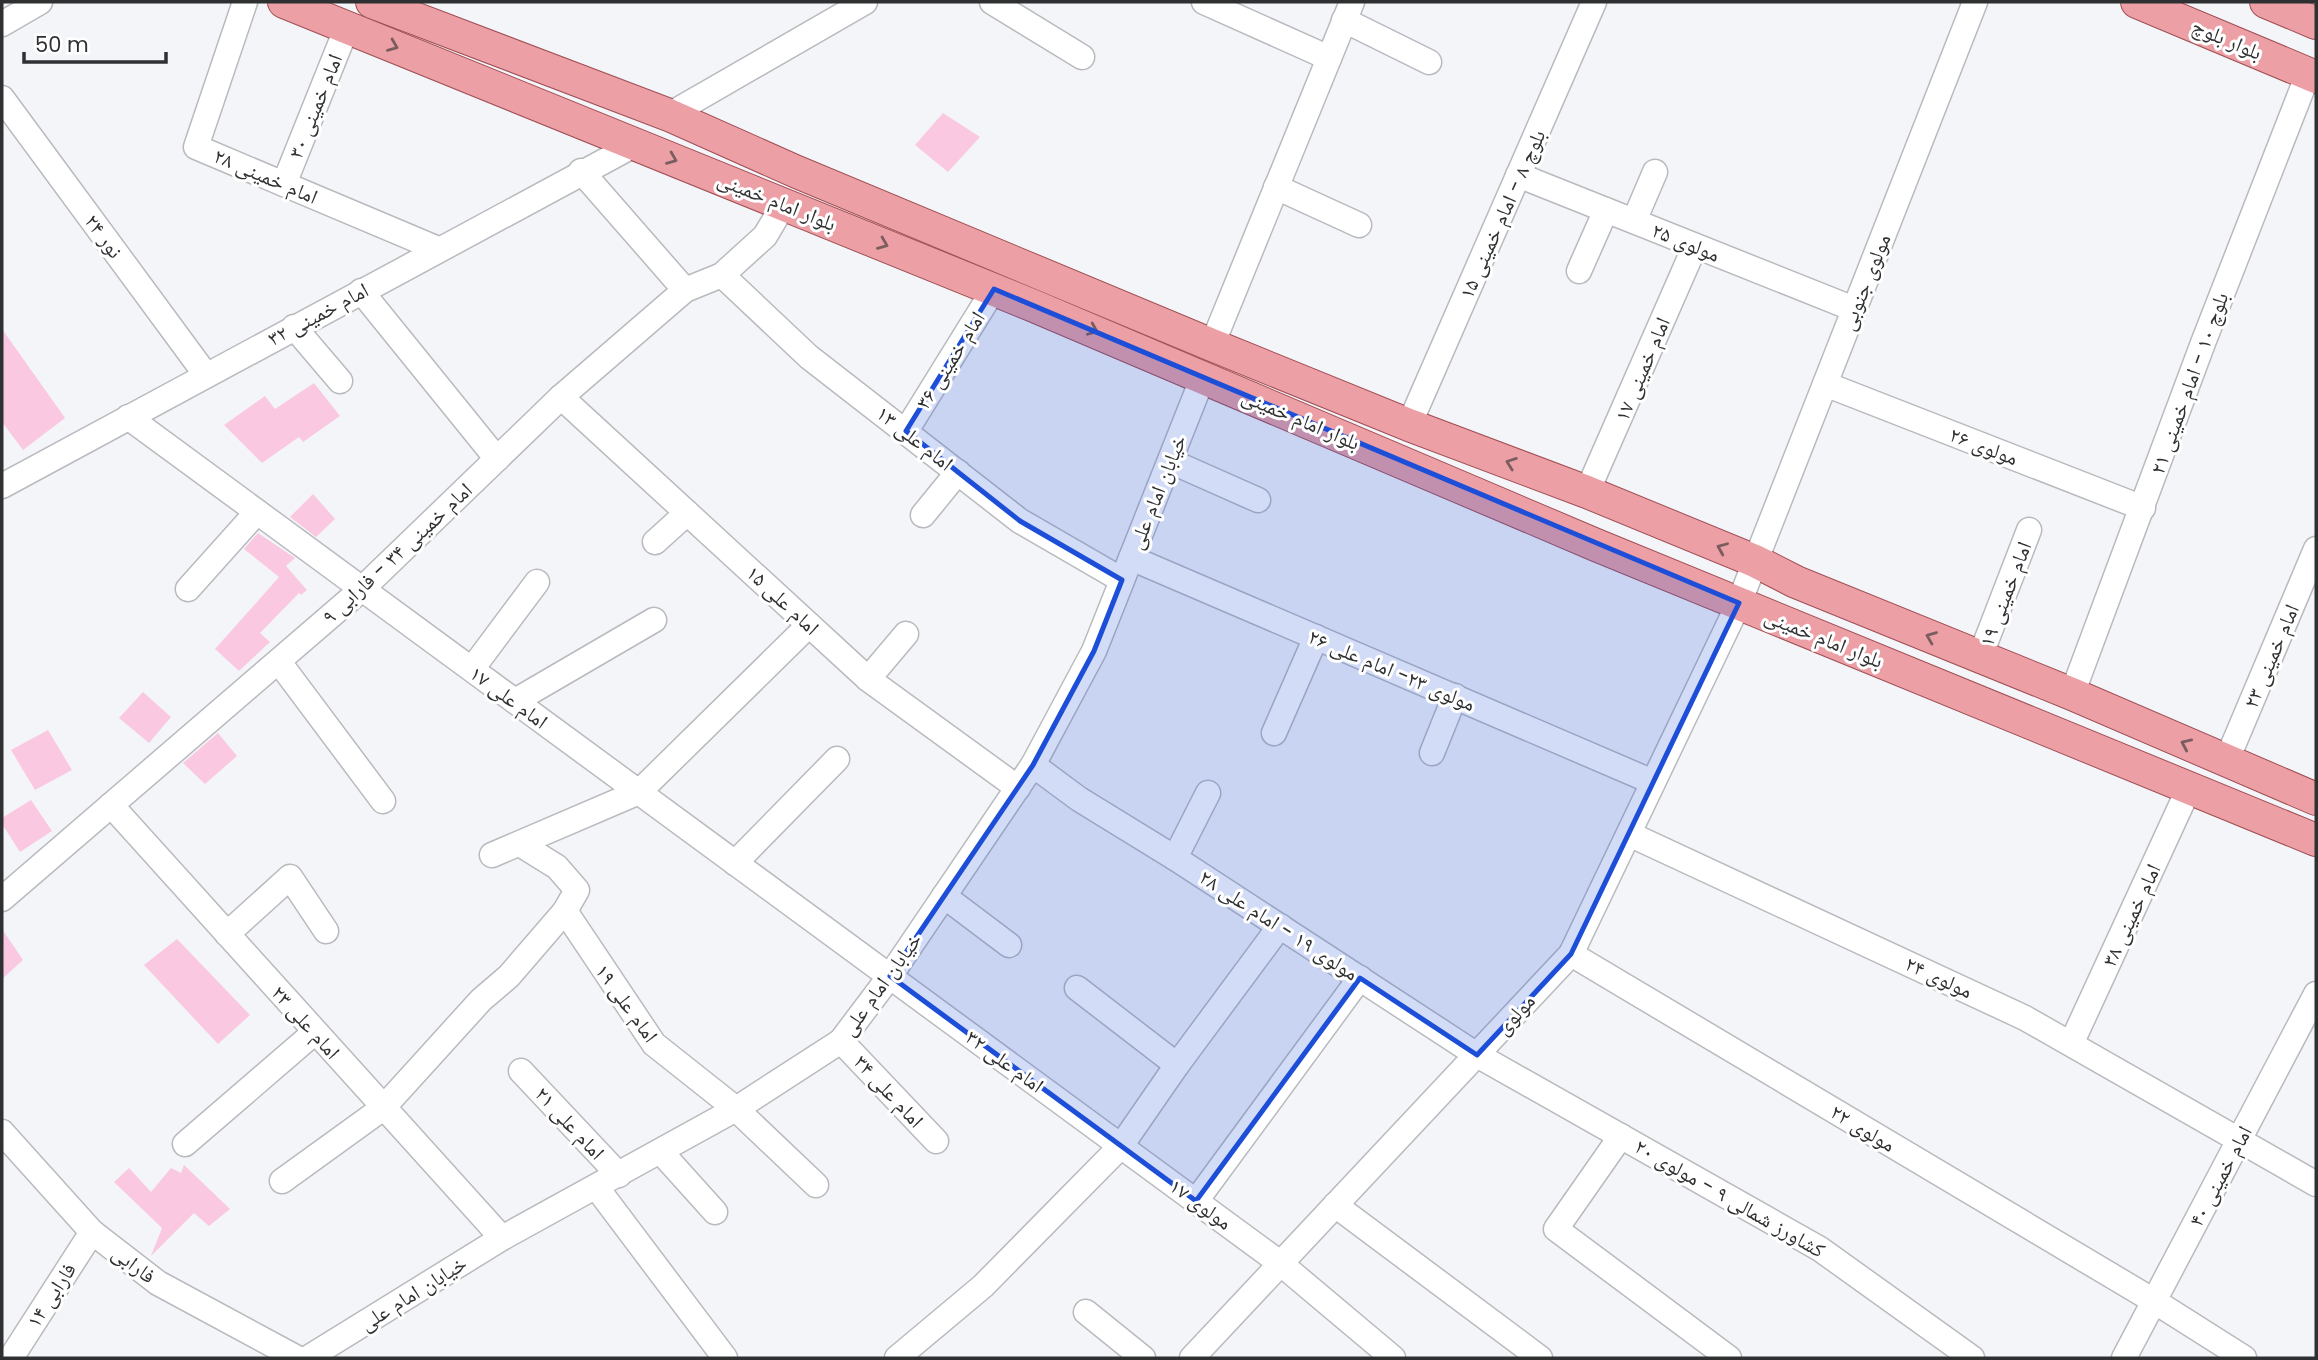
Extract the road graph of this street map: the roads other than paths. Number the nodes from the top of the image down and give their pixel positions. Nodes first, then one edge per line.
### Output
1 (24, 2) edge
2 (40, 2) edge
3 (245, 2) edge
4 (284, 2) edge
5 (372, 2) edge
6 (865, 2) edge
7 (992, 2) edge
8 (1204, 2) edge
9 (1594, 2) edge
10 (1975, 2) edge
11 (2137, 2) edge
12 (2279, 4) edge
13 (1348, 11) edge
14 (4, 23) edge
15 (2316, 23) edge
16 (347, 27) junction
17 (1082, 57) dead end
18 (1329, 58) junction
19 (1429, 62) dead end
20 (2312, 75) edge
21 (2, 98) edge
22 (669, 115) junction
23 (636, 144) junction
24 (581, 171) junction
25 (1655, 172) dead end
26 (1518, 175) junction
27 (284, 184) junction
28 (1276, 187) junction
29 (784, 204) junction
30 (1606, 210) junction
31 (1634, 221) junction
32 (1359, 225) dead end
33 (1695, 246) junction
34 (438, 249) junction
35 (1580, 271) dead end
36 (722, 275) junction
37 (995, 289) junction
38 (685, 290) junction
39 (361, 291) junction
40 (1854, 309) junction
41 (294, 327) junction
42 (1212, 345) junction
43 (206, 375) junction
44 (1203, 377) junction
45 (340, 381) dead end
46 (1825, 384) junction
47 (561, 397) junction
48 (128, 417) junction
49 (1409, 425) junction
50 (906, 431) junction
51 (497, 459) junction
52 (1170, 461) junction
53 (958, 472) junction
54 (2, 486) edge
55 (1587, 492) junction
56 (1258, 500) dead end
57 (2143, 508) junction
58 (257, 512) junction
59 (687, 513) junction
60 (923, 514) dead end
61 (2029, 530) dead end
62 (655, 542) dead end
63 (2316, 549) edge
64 (1755, 561) junction
65 (1127, 569) junction
66 (537, 582) dead end
67 (188, 589) dead end
68 (362, 589) junction
69 (1739, 603) junction
70 (654, 620) dead end
71 (809, 625) junction
72 (906, 634) dead end
73 (1316, 637) junction
74 (1980, 657) junction
75 (279, 662) junction
76 (472, 669) junction
77 (868, 679) junction
78 (2072, 694) junction
79 (1455, 696) junction
80 (515, 701) junction
81 (1275, 733) dead end
82 (1432, 753) dead end
83 (837, 760) dead end
84 (2226, 762) junction
85 (1033, 765) junction
86 (1653, 782) junction
87 (1018, 788) junction
88 (2189, 788) junction
89 (639, 792) junction
90 (1208, 793) dead end
91 (2316, 799) edge
92 (383, 801) dead end
93 (111, 805) junction
94 (1629, 834) junction
95 (2316, 840) edge
96 (520, 844) junction
97 (492, 855) dead end
98 (1175, 858) junction
99 (736, 863) junction
100 (944, 896) junction
101 (2, 897) edge
102 (565, 911) junction
103 (1280, 926) junction
104 (326, 931) dead end
105 (227, 934) junction
106 (1009, 945) dead end
107 (1571, 954) junction
108 (890, 976) junction
109 (1360, 978) junction
110 (1077, 988) dead end
111 (2316, 994) edge
112 (315, 1032) junction
113 (841, 1041) junction
114 (2072, 1042) junction
115 (1477, 1055) junction
116 (1177, 1065) junction
117 (521, 1071) dead end
118 (383, 1108) junction
119 (736, 1109) junction
120 (2, 1132) edge
121 (1621, 1136) junction
122 (2239, 1140) junction
123 (936, 1141) dead end
124 (185, 1144) dead end
125 (1121, 1146) junction
126 (661, 1152) junction
127 (282, 1181) dead end
128 (608, 1182) junction
129 (2316, 1184) edge
130 (816, 1185) dead end
131 (1196, 1201) junction
132 (1335, 1205) junction
133 (715, 1212) dead end
134 (92, 1232) junction
135 (502, 1238) junction
136 (1280, 1263) junction
137 (2154, 1301) junction
138 (1086, 1312) dead end
139 (11, 1358) edge
140 (297, 1358) edge
141 (308, 1358) edge
142 (724, 1358) edge
143 (897, 1358) edge
144 (1143, 1358) edge
145 (1192, 1358) edge
146 (1393, 1358) edge
147 (1540, 1358) edge
148 (1729, 1358) edge
149 (1972, 1358) edge
150 (2124, 1358) edge
151 (2244, 1358) edge

1 - 14 street
2 - 14 street
3 - 27 street, امام خمینی ۲۸
4 - 16 main road, بلوار امام خمینی
5 - 22 main road, بلوار امام خمینی
6 - 22 street
7 - 17 street
8 - 18 street
9 - 26 street, بلوچ ۸ - امام خمینی ۱۵
10 - 40 street, مولوی جنوبی
11 - 20 main road, بلوار بلوچ
12 - 15 main road
13 - 18 street
13 - 19 street
16 -> 23 main road, بلوار امام خمینی
16 - 27 street, امام خمینی ۳۰
18 - 28 street
20 - 57 street, بلوچ ۱۰ - امام خمینی ۲۱
21 - 43 street, نور ۲۴
22 - 42 main road, بلوار امام خمینی
23 - 24 street, امام خمینی ۳۲
23 -> 29 main road, بلوار امام خمینی
24 - 34 street, امام خمینی ۳۲
24 - 38 street
25 - 31 street
26 - 30 street, مولوی ۲۵
26 - 49 street, بلوچ ۸ - امام خمینی ۱۵
27 - 34 street, امام خمینی ۲۸
28 - 32 street
28 - 42 street
29 - 36 street, امام خمینی ۳۴ - فارابی ۹
29 -> 37 main road, بلوار امام خمینی
30 - 31 street, مولوی ۲۵
30 - 35 street
31 - 33 street, مولوی ۲۵
33 - 40 street, مولوی ۲۵
33 - 55 street, امام خمینی ۱۷
34 - 39 street, امام خمینی ۳۲
36 - 38 street, امام خمینی ۳۴ - فارابی ۹
36 - 50 street, امام علی ۱۳
37 -> 44 main road, بلوار امام خمینی
37 - 50 street, امام خمینی ۳۶
38 - 47 street, امام خمینی ۳۴ - فارابی ۹
39 - 41 street, امام خمینی ۳۲
39 - 51 street
40 - 46 street, مولوی جنوبی
41 - 43 street, امام خمینی ۳۲
41 - 45 street
42 - 44 main road
42 - 49 main road, بلوار امام خمینی
43 - 48 street, امام خمینی ۳۲
44 - 52 street, خیابان امام علی
44 - 69 main road, بلوار امام خمینی
46 - 57 street, مولوی ۲۶
46 - 64 street, مولوی جنوبی
47 - 51 street, امام خمینی ۳۴ - فارابی ۹
47 - 59 street, امام علی ۱۵
48 - 54 street, امام خمینی ۳۲
48 - 58 street, امام علی ۱۷
55 -> 49 main road, بلوار امام خمینی
50 - 53 street, امام علی ۱۳
51 - 68 street, امام خمینی ۳۴ - فارابی ۹
52 - 56 street
52 - 65 street, خیابان امام علی
53 - 60 street
53 - 65 street, امام علی ۱۳
64 -> 55 main road, بلوار امام خمینی
57 - 78 street, بلوچ ۱۰ - امام خمینی ۲۱
58 - 67 street
58 - 68 street, امام علی ۱۷
59 - 62 street
59 - 71 street, امام علی ۱۵
61 - 74 street, امام خمینی ۱۹
63 - 84 street, امام خمینی ۲۳
64 - 69 street, مولوی جنوبی
74 -> 64 main road, بلوار امام خمینی
65 - 73 street, مولوی ۲۳- امام علی ۲۶
65 - 85 street, خیابان امام علی
66 - 76 street
68 - 75 street, امام خمینی ۳۴ - فارابی ۹
68 - 76 street, امام علی ۱۷
69 - 86 street, مولوی
69 - 88 main road, بلوار امام خمینی
70 - 80 street
71 - 77 street, امام علی ۱۵
71 - 89 street
72 - 77 street
73 - 79 street, مولوی ۲۳- امام علی ۲۶
73 - 81 street
74 - 78 main road, بلوار امام خمینی
75 - 92 street
75 - 93 street, امام خمینی ۳۴ - فارابی ۹
76 - 80 street, امام علی ۱۷
77 - 87 street, امام علی ۱۵
84 -> 78 main road, بلوار امام خمینی
79 - 82 street
79 - 86 street, مولوی ۲۳- امام علی ۲۶
80 - 89 street, امام علی ۱۷
83 - 99 street
84 - 91 main road, بلوار امام خمینی
85 - 87 street, خیابان امام علی
85 - 98 street, مولوی ۱۹ - امام علی ۲۸
86 - 94 street, مولوی
87 - 100 street, خیابان امام علی
88 - 95 main road, بلوار امام خمینی
88 - 114 street, امام خمینی ۳۸
89 - 96 street
89 - 99 street, امام علی ۱۷
90 - 98 street
93 - 101 street, امام خمینی ۳۴ - فارابی ۹
93 - 105 street, امام علی ۲۳
94 - 107 street, مولوی
94 - 114 street, مولوی ۲۴
96 - 97 street
96 - 102 street
98 - 103 street, مولوی ۱۹ - امام علی ۲۸
99 - 108 street, امام علی ۱۷
100 - 106 street
100 - 108 street, خیابان امام علی
102 - 118 street
102 - 119 street, امام علی ۱۹
103 - 109 street, مولوی ۱۹ - امام علی ۲۸
103 - 116 street
104 - 105 street
105 - 112 street, امام علی ۲۳
107 - 115 street, مولوی
107 - 137 street, مولوی ۲۲
108 - 113 street, خیابان امام علی
108 - 125 street, امام علی ۳۲
109 - 115 street, مولوی ۱۹ - امام علی ۲۸
109 - 131 street
110 - 116 street
111 - 122 street, امام خمینی ۴۰
112 - 118 street, امام علی ۲۳
112 - 124 street
113 - 119 street, خیابان امام علی
113 - 123 street, امام علی ۳۴
114 - 122 street, مولوی ۲۴
115 - 121 street, کشاورز شمالی ۹ - مولوی ۲۰
115 - 132 street, مولوی
116 - 125 street
117 - 128 street, امام علی ۲۱
118 - 127 street
118 - 135 street, امام علی ۲۳
119 - 126 street, خیابان امام علی
119 - 130 street, امام علی ۱۹
120 - 134 street, فارابی
121 - 148 street
121 - 149 street, کشاورز شمالی ۹ - مولوی ۲۰
122 - 129 street, مولوی ۲۴
122 - 137 street, امام خمینی ۴۰
125 - 131 street, مولوی ۱۷
125 - 143 street
126 - 128 street, خیابان امام علی
126 - 133 street
128 - 135 street, خیابان امام علی
128 - 142 street, امام علی ۲۱
131 - 136 street, مولوی ۱۷
132 - 136 street, مولوی
132 - 147 street
134 - 139 street, فارابی ۱۴
134 - 140 street, فارابی
135 - 141 street, خیابان امام علی
136 - 145 street, مولوی
136 - 146 street, مولوی ۱۷
137 - 150 street, امام خمینی ۴۰
137 - 151 street, مولوی ۲۲
138 - 144 street

